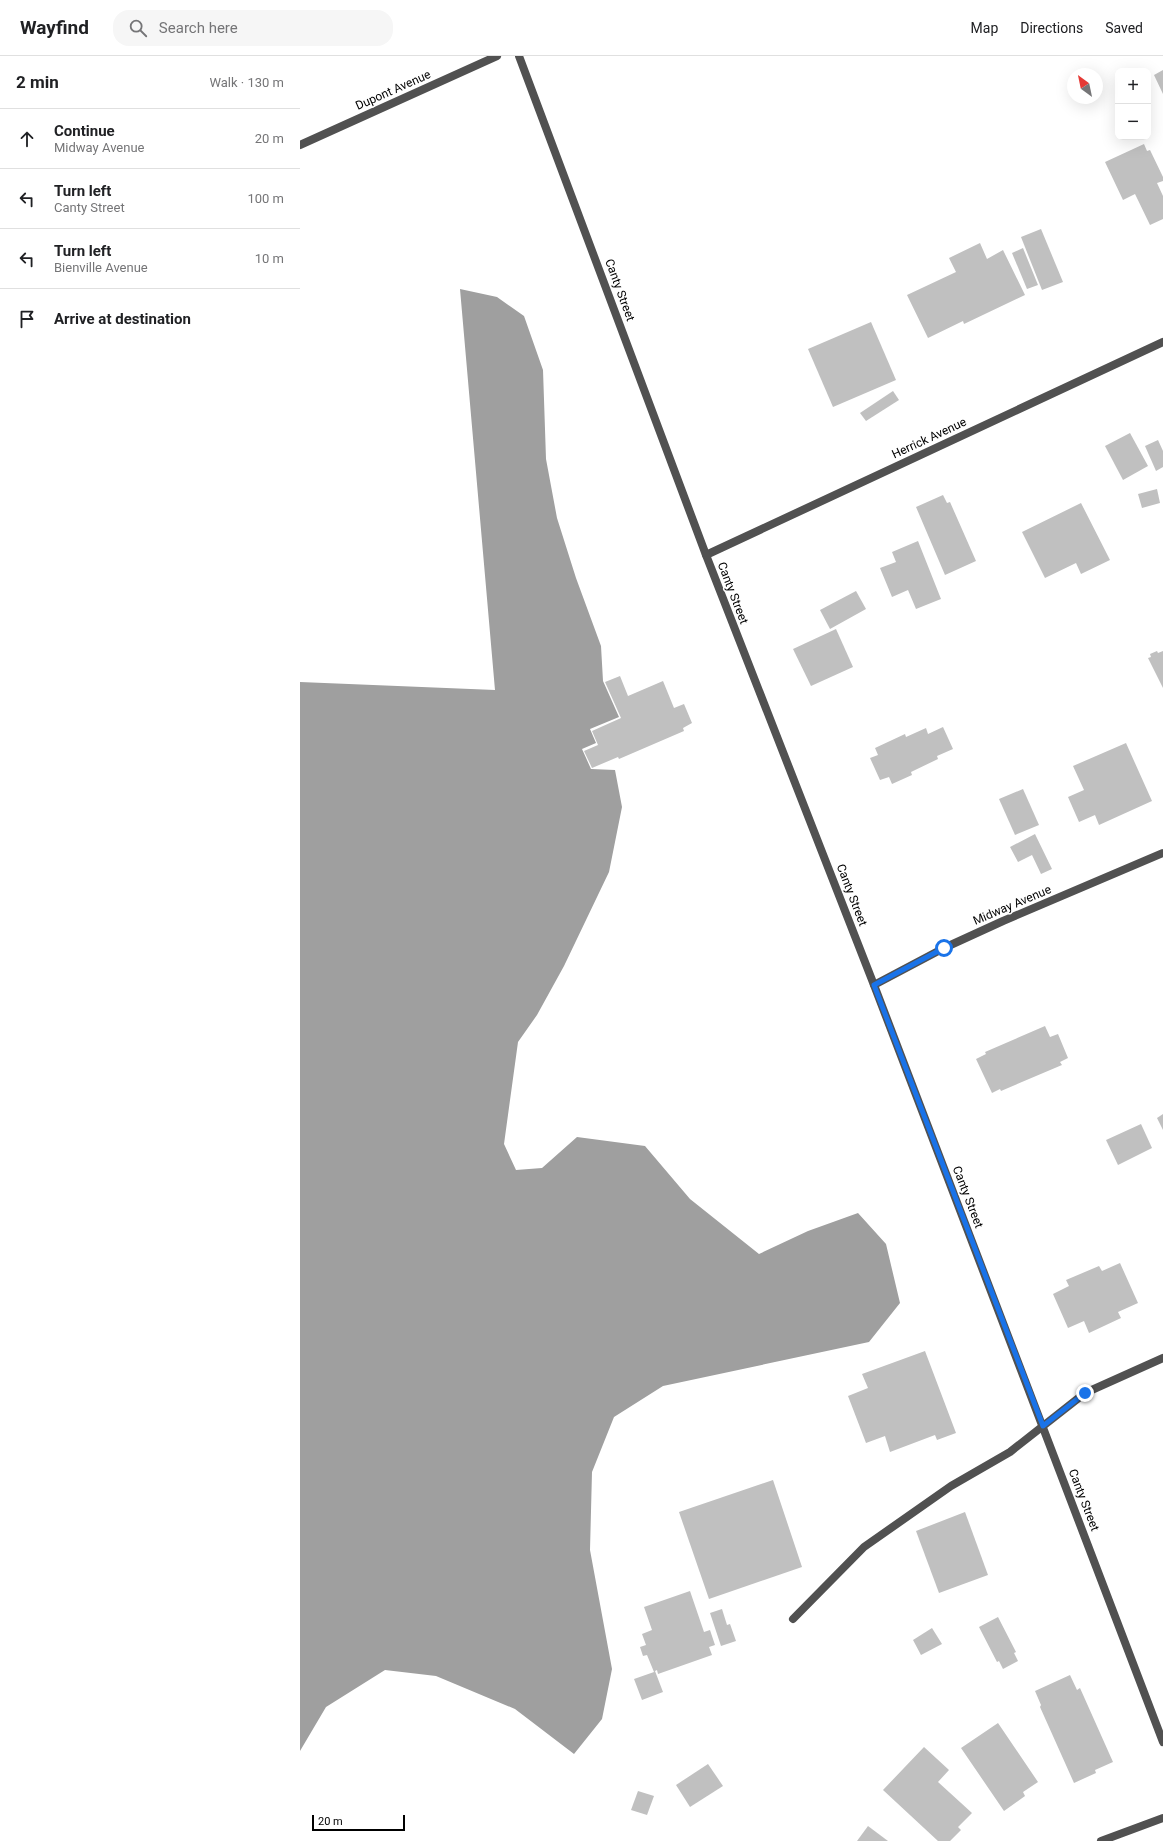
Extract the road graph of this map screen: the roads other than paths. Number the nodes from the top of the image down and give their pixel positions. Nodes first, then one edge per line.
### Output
1 (497, 56) edge
2 (519, 56) edge
3 (300, 145) edge
4 (1163, 342) edge
5 (706, 555) junction
6 (1163, 853) edge
7 (874, 985) junction
8 (1163, 1358) edge
9 (1043, 1426) junction
10 (793, 1619) dead end
11 (1163, 1742) edge
12 (1163, 1818) edge
13 (1101, 1841) edge

1 - 3 street, Dupont Avenue
2 - 5 street, Canty Street
4 - 5 street, Herrick Avenue
5 - 7 street, Canty Street
6 - 7 street, Midway Avenue
7 - 9 street, Canty Street
8 - 9 street
9 - 10 street
9 - 11 street, Canty Street
12 - 13 street

